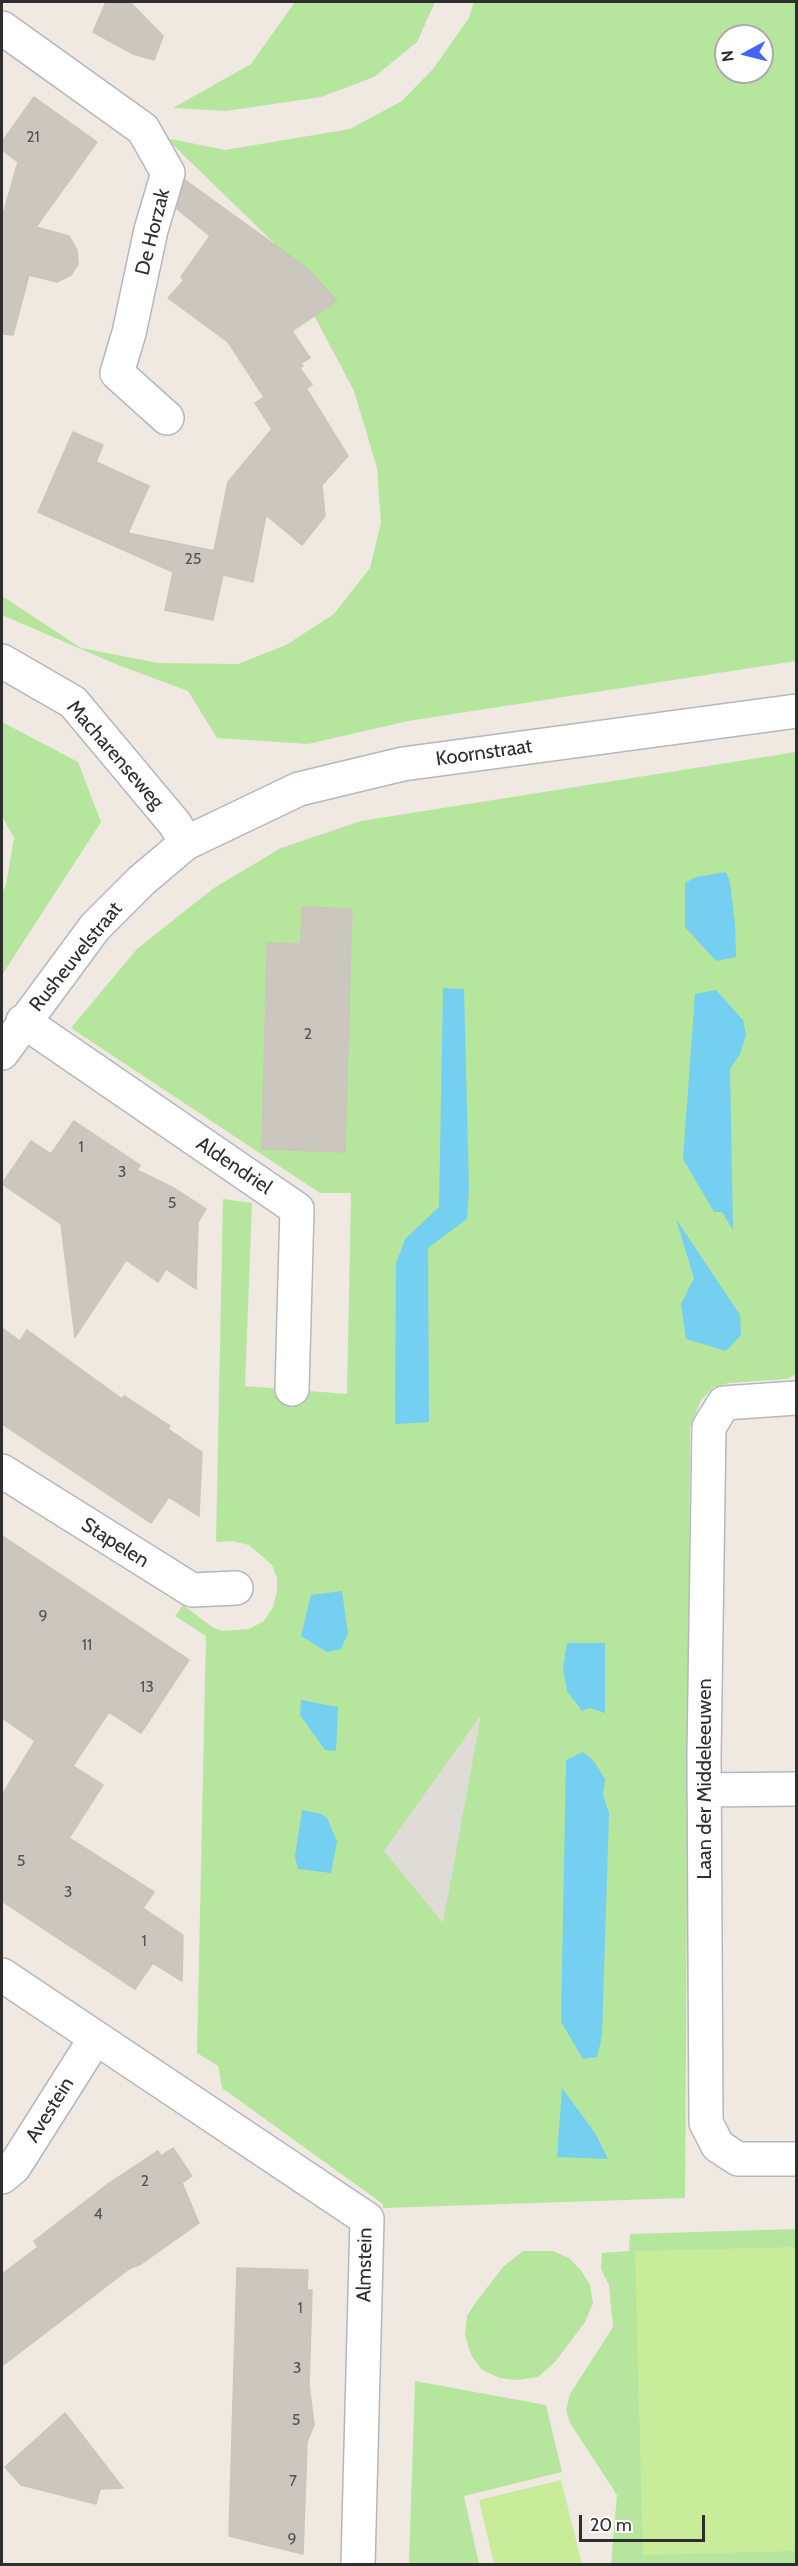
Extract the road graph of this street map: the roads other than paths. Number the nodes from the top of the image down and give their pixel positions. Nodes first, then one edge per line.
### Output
1 (2, 28) edge
2 (167, 418) dead end
3 (2, 661) edge
4 (796, 711) edge
5 (186, 843) junction
6 (23, 1022) junction
7 (2, 1053) edge
8 (292, 1389) dead end
9 (796, 1398) edge
10 (2, 1471) edge
11 (236, 1588) dead end
12 (796, 1789) edge
13 (704, 1790) junction
14 (2, 1976) edge
15 (95, 2039) junction
16 (796, 2159) edge
17 (2, 2177) edge
18 (358, 2565) edge

1 - 2 street, De Horzak
3 - 5 street, Macharenseweg
4 - 5 street, Koornstraat
5 - 6 street, Rusheuvelstraat
6 - 7 street, Rusheuvelstraat
6 - 8 street, Aldendriel
9 - 13 street, Laan der Middeleeuwen
10 - 11 street, Stapelen
12 - 13 street
13 - 16 street, Laan der Middeleeuwen
14 - 15 street
15 - 17 street, Avestein
15 - 18 street, Almstein

